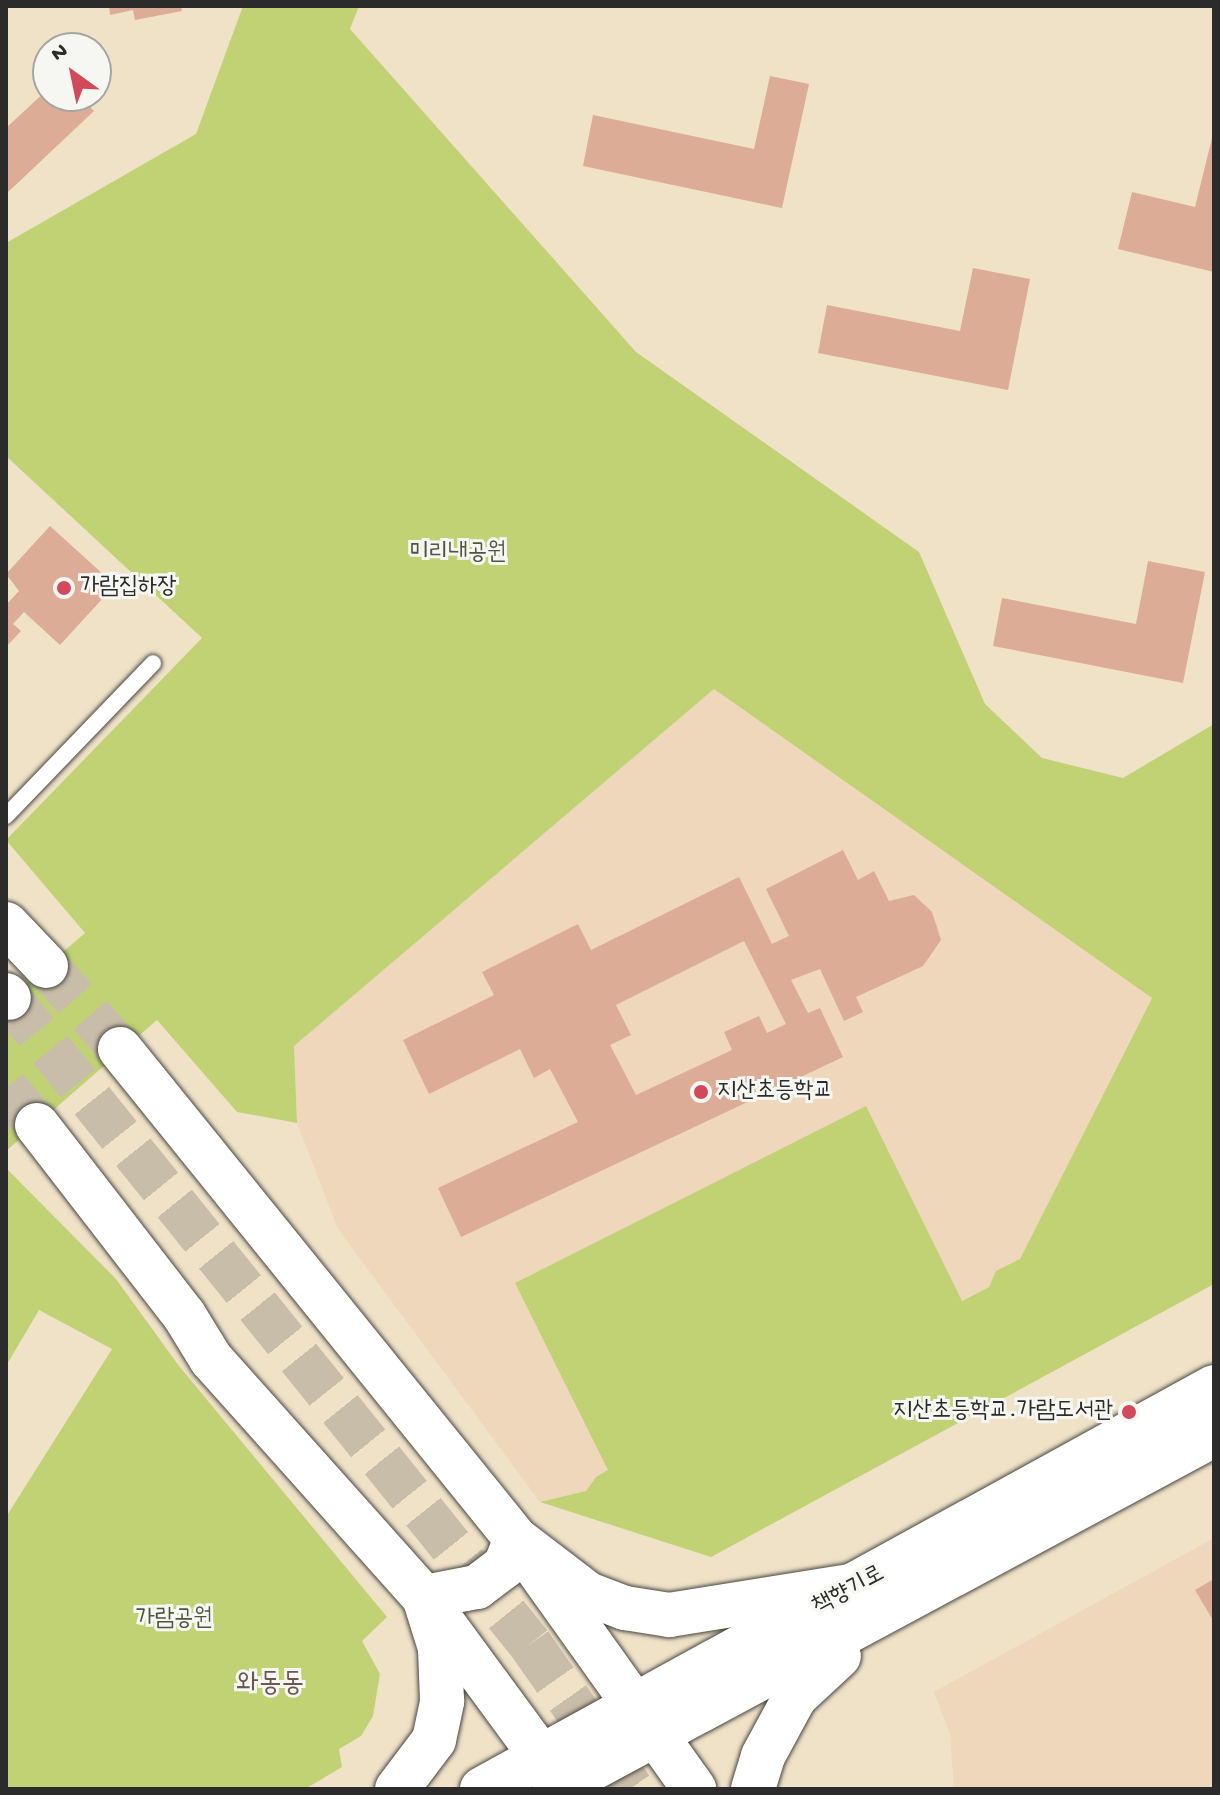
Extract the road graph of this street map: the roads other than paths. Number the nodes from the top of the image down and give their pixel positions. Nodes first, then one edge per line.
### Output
1 (153, 663) dead end
2 (6, 816) edge
3 (6, 924) edge
4 (46, 966) tunnel mouth
5 (120, 1049) tunnel mouth
6 (37, 1125) tunnel mouth
7 (1214, 1387) edge
8 (1214, 1435) edge
9 (516, 1539) junction
10 (424, 1597) junction
11 (872, 1600) junction
12 (647, 1719) junction
13 (555, 1780) edge
14 (397, 1789) edge
15 (482, 1789) edge
16 (694, 1789) edge
17 (753, 1789) edge

1 - 2 lane
3 - 4 main road
5 - 9 main road
6 - 10 main road
7 - 11 main road, 책향기로
8 - 11 main road, 책향기로
9 - 10 main road
9 - 11 main road
9 - 12 main road
10 - 13 main road
10 - 14 main road
11 - 12 main road, 책향기로
11 - 17 main road
12 - 13 main road, 책향기로
12 - 16 main road
13 - 15 main road, 책향기로

